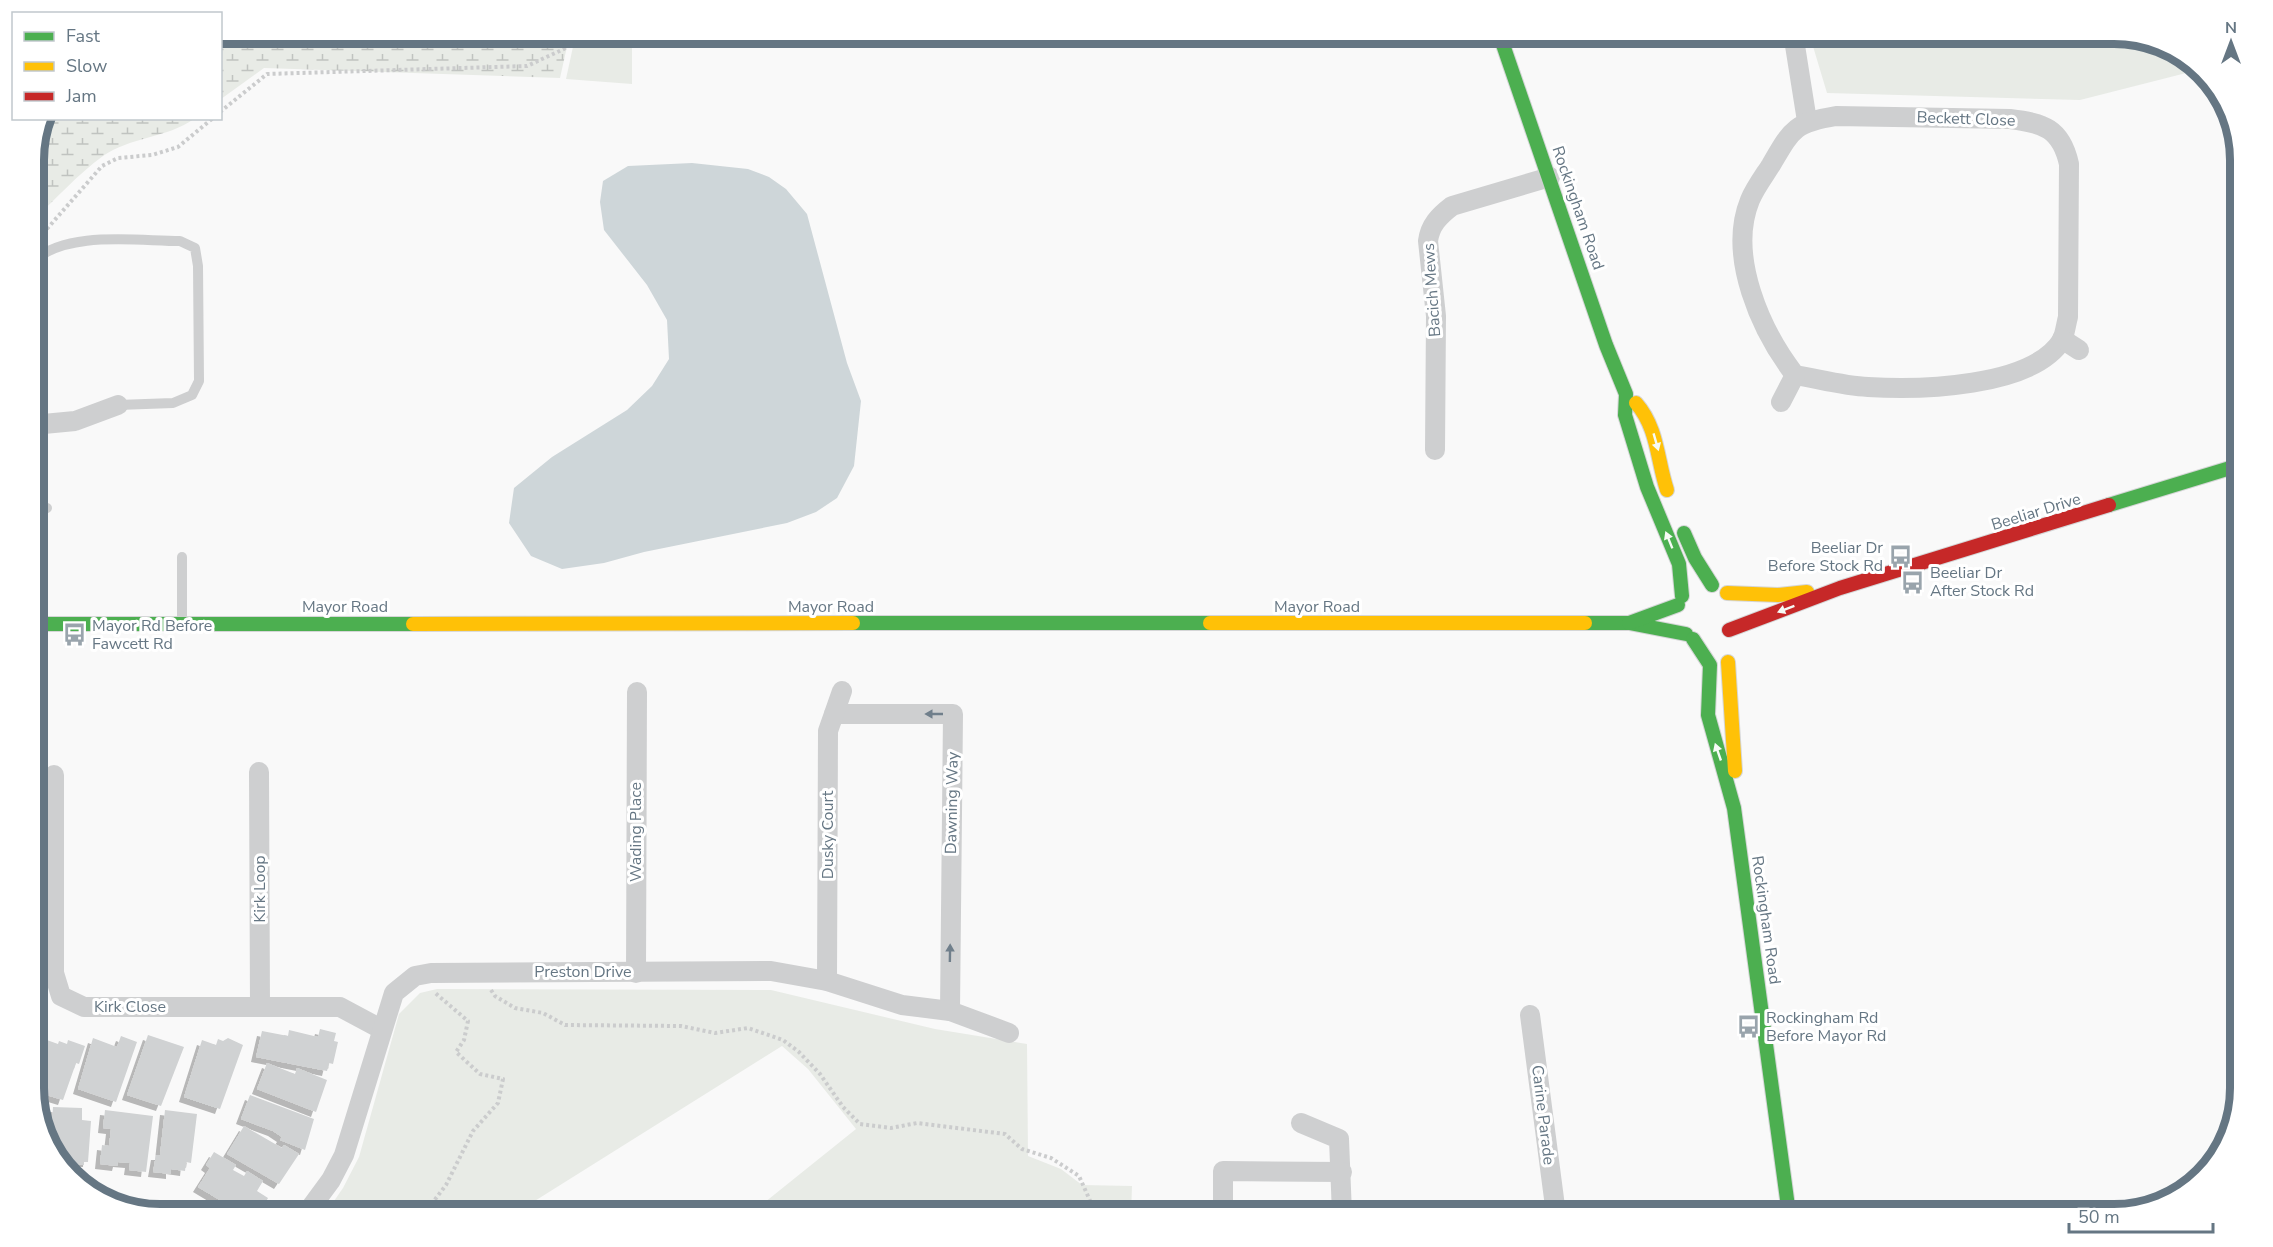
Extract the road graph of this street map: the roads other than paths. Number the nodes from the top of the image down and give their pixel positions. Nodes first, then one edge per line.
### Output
1 (1503, 44) edge
2 (1794, 44) edge
3 (1807, 121) junction
4 (1550, 177) junction
5 (44, 252) edge
6 (1795, 375) junction
7 (1626, 394) junction
8 (1780, 402) dead end
9 (118, 405) joint
10 (44, 424) edge
11 (1435, 450) dead end
12 (2229, 468) edge
13 (44, 508) edge
14 (47, 508) dead end
15 (182, 557) dead end
16 (1712, 585) junction
17 (1840, 588) junction
18 (1727, 593) junction
19 (1680, 600) junction
20 (1629, 623) junction
21 (44, 624) edge
22 (182, 624) junction
23 (1722, 636) junction
24 (1689, 637) junction
25 (842, 691) dead end
26 (637, 692) dead end
27 (834, 714) junction
28 (259, 772) dead end
29 (54, 775) dead end
30 (1734, 808) junction
31 (636, 973) junction
32 (827, 981) junction
33 (260, 1007) junction
34 (950, 1011) junction
35 (1530, 1015) dead end
36 (381, 1029) junction
37 (1009, 1033) dead end
38 (1300, 1123) dead end
39 (1342, 1172) junction
40 (313, 1204) edge
41 (1223, 1204) edge
42 (1342, 1204) edge
43 (1555, 1204) edge
44 (1788, 1204) edge

1 - 4 main road, Rockingham Road
2 - 3 street
3 - 6 street
3 - 6 street, Beckett Close
4 - 7 main road, Rockingham Road
4 - 11 street, Bacich Mews
5 - 9 lane
6 - 8 street
7 -> 16 main road, Rockingham Road
19 -> 7 main road, Rockingham Road
9 - 10 street
12 - 17 main road, Beeliar Drive
13 - 14 lane
15 - 22 lane
16 - 18 main road
16 - 19 main road
17 - 18 main road, Beeliar Drive
17 -> 23 main road, Beeliar Drive
18 - 23 main road
19 - 20 main road, Mayor Road
19 - 24 main road
20 - 22 main road, Mayor Road
20 - 24 main road, Mayor Road
21 - 22 main road, Mayor Road
23 - 24 main road
23 - 30 main road, Rockingham Road
30 -> 24 main road, Rockingham Road
25 - 27 street, Dusky Court
26 - 31 street, Wading Place
27 - 32 street, Dusky Court
34 -> 27 street, Dawning Way
28 - 33 street, Kirk Loop
29 - 33 street, Kirk Close
30 - 44 main road, Rockingham Road
31 - 32 street, Preston Drive
31 - 36 street, Preston Drive
32 - 34 street, Preston Drive
33 - 36 street, Kirk Close
34 - 37 street, Preston Drive
35 - 43 street, Carine Parade
36 - 40 street
38 - 39 street
39 - 41 street
39 - 42 street

